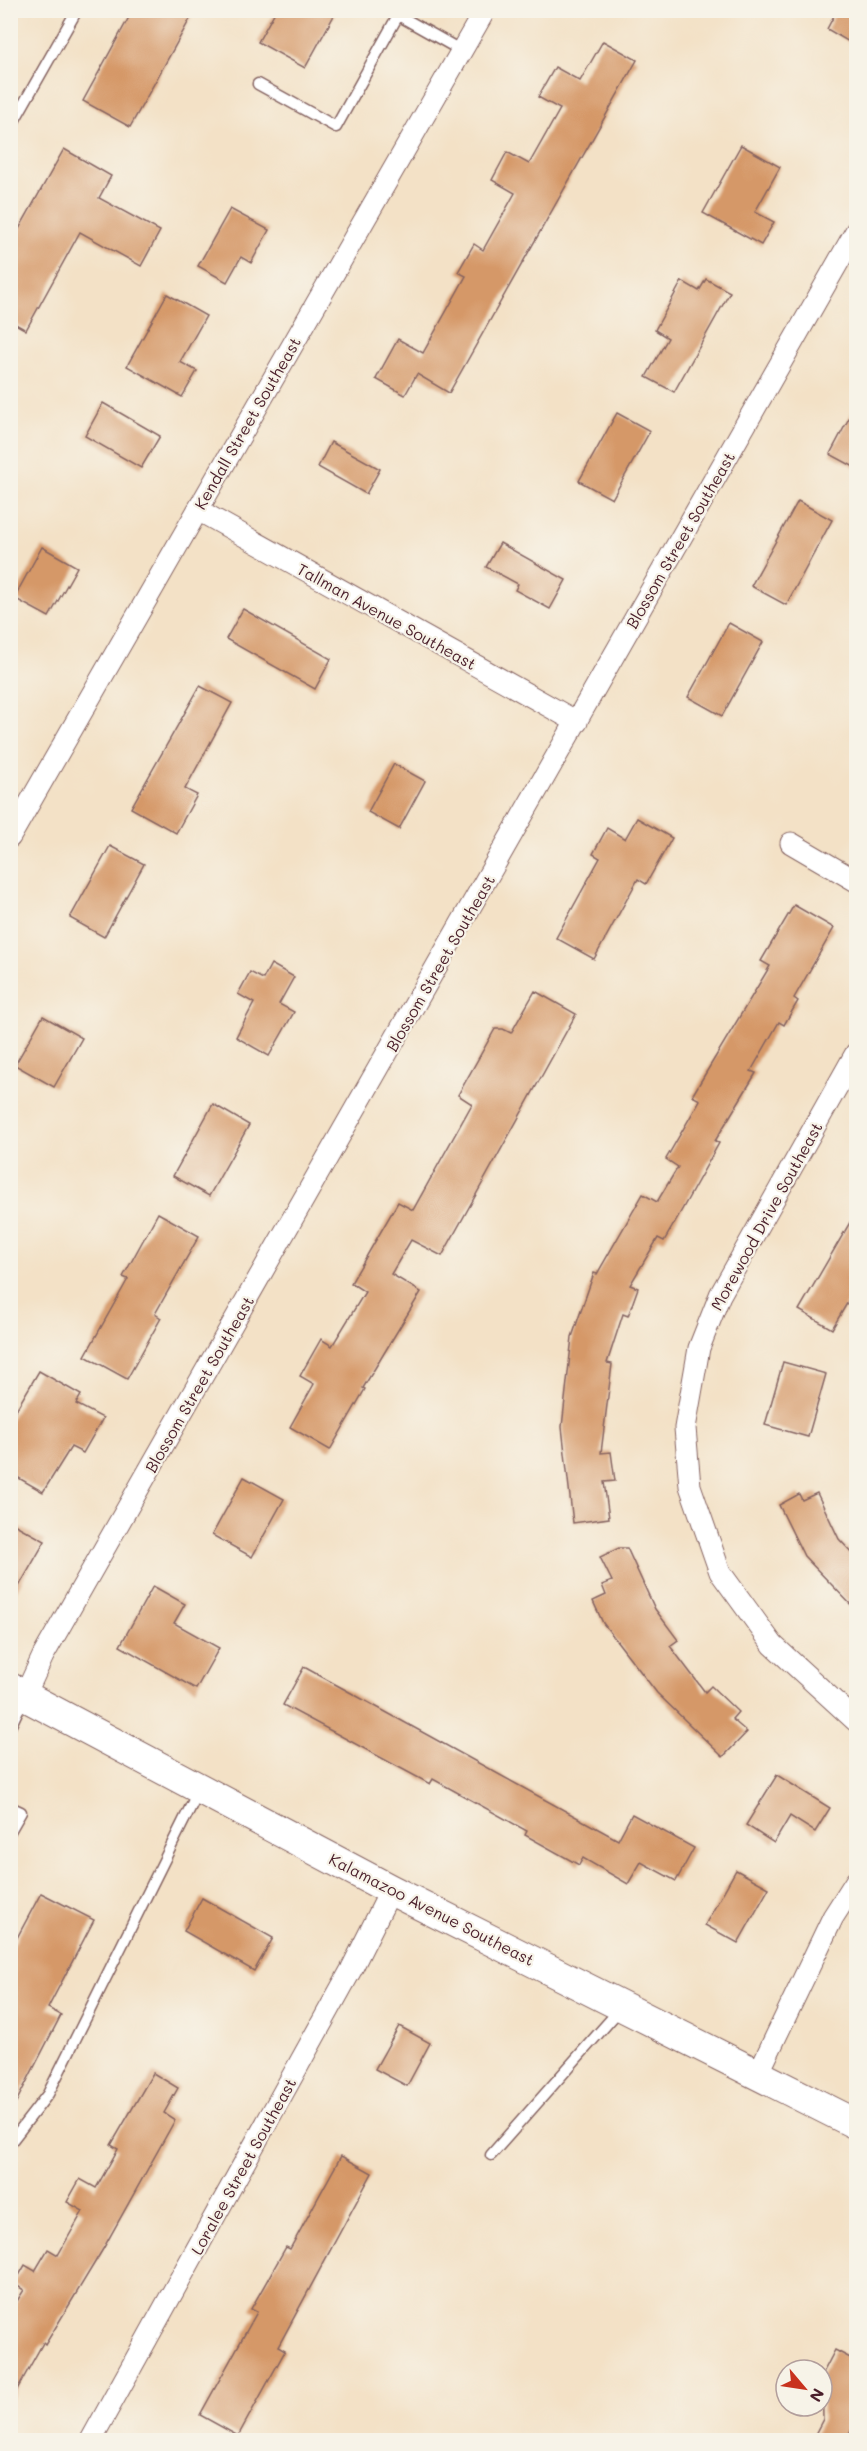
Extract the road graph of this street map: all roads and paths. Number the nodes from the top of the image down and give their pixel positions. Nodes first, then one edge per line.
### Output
1 (77, 10) edge
2 (485, 10) edge
3 (400, 13) edge
4 (462, 51) junction
5 (258, 84) dead end
6 (10, 128) edge
7 (856, 231) edge
8 (198, 510) junction
9 (576, 722) junction
10 (10, 837) edge
11 (791, 843) dead end
12 (856, 881) edge
13 (856, 1053) edge
14 (18, 1691) edge
15 (856, 1721) edge
16 (10, 1726) edge
17 (200, 1787) junction
18 (10, 1807) edge
19 (10, 1831) edge
20 (856, 1881) edge
21 (391, 1890) junction
22 (623, 2005) junction
23 (758, 2074) junction
24 (856, 2124) edge
25 (10, 2143) edge
26 (491, 2155) dead end
27 (91, 2440) edge

1 - 6 lane
2 - 4 street, Kendall Street Southeast
3 - 4 lane
3 - 5 lane
4 - 8 street, Kendall Street Southeast
7 - 9 street, Blossom Street Southeast
8 - 9 street, Tallman Avenue Southeast
8 - 10 street, Kendall Street Southeast
9 - 14 street, Blossom Street Southeast
11 - 12 street
13 - 15 street, Morewood Drive Southeast
14 - 16 lane
14 - 17 main road, Kalamazoo Avenue Southeast
17 - 21 main road, Kalamazoo Avenue Southeast
17 - 25 lane
18 - 19 lane
20 - 23 street
21 - 22 main road, Kalamazoo Avenue Southeast
21 - 27 street, Loralee Street Southeast
22 - 23 main road, Kalamazoo Avenue Southeast
22 - 26 lane
23 - 24 main road, Kalamazoo Avenue Southeast

